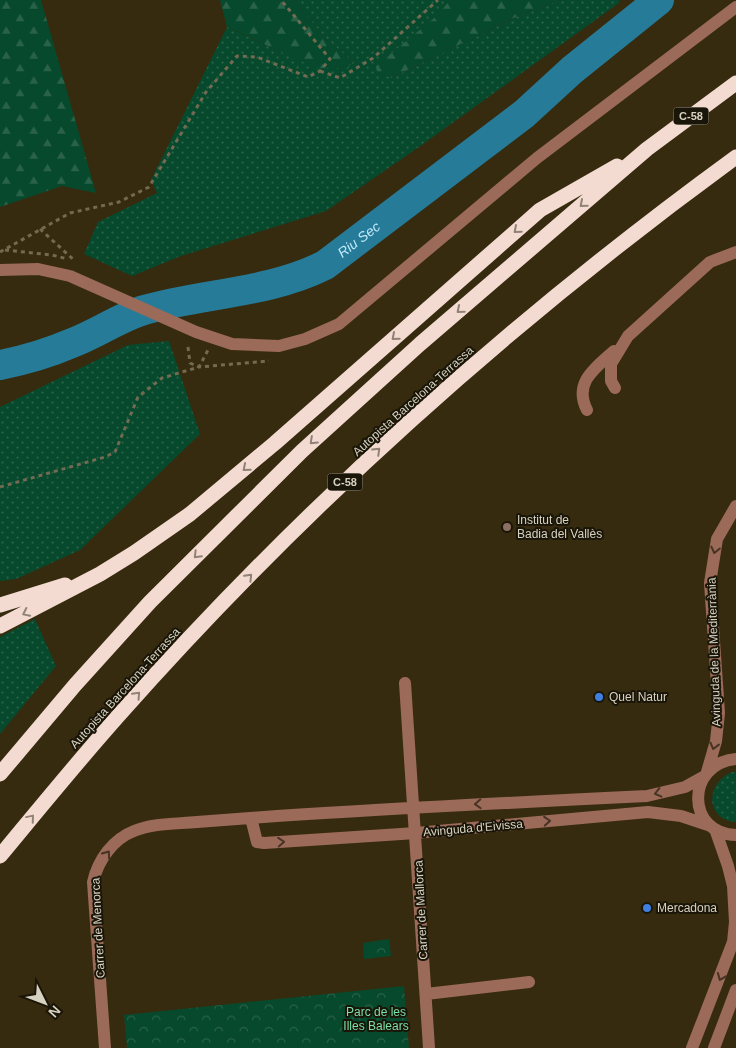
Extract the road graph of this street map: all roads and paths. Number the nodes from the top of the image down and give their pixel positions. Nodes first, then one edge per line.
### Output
1 (281, 0) edge
2 (438, 0) edge
3 (736, 7) edge
4 (320, 71) junction
5 (736, 83) edge
6 (647, 149) junction
7 (736, 157) edge
8 (40, 229) junction
9 (0, 252) edge
10 (736, 252) edge
11 (75, 261) dead end
12 (0, 270) edge
13 (628, 336) junction
14 (214, 338) junction
15 (615, 388) dead end
16 (587, 410) dead end
17 (0, 487) edge
18 (736, 506) edge
19 (100, 574) junction
20 (0, 605) edge
21 (0, 626) edge
22 (406, 683) dead end
23 (736, 759) edge
24 (0, 774) edge
25 (705, 775) junction
26 (414, 807) junction
27 (255, 818) junction
28 (713, 827) junction
29 (416, 833) junction
30 (736, 835) edge
31 (0, 856) edge
32 (530, 982) dead end
33 (736, 990) edge
34 (426, 994) junction
35 (105, 1048) edge
36 (429, 1048) edge
37 (692, 1048) edge
38 (714, 1048) edge

1 - 4 path
2 - 4 path
3 - 14 street
4 - 8 path
5 - 6 highway, C-58
6 -> 19 highway
6 -> 24 highway, C-58
31 -> 7 highway, Autopista Barcelona-Terrassa / C-58
8 - 9 path
8 - 11 path
10 - 13 street
12 - 14 street
13 - 15 street
13 - 16 street
14 - 17 path
18 -> 25 street, Avinguda de la Mediterrània
19 - 20 highway
19 -> 21 highway
22 - 26 street, Carrer de Mallorca
23 - 25 street, Avinguda d'Eivissa
25 -> 26 street, Avinguda d'Eivissa
25 - 28 street, Avinguda de la Mediterrània
26 - 27 street, Avinguda d'Eivissa
26 - 29 street, Carrer de Mallorca
27 -> 29 street, Avinguda d'Eivissa
35 -> 27 street, Carrer de Menorca
29 -> 28 street, Avinguda d'Eivissa
28 - 30 street, Avinguda d'Eivissa
28 -> 37 street, Avinguda de la Mediterrània
29 - 34 street, Carrer de Mallorca
32 - 34 street
33 - 38 street
34 - 36 street, Carrer de Mallorca

